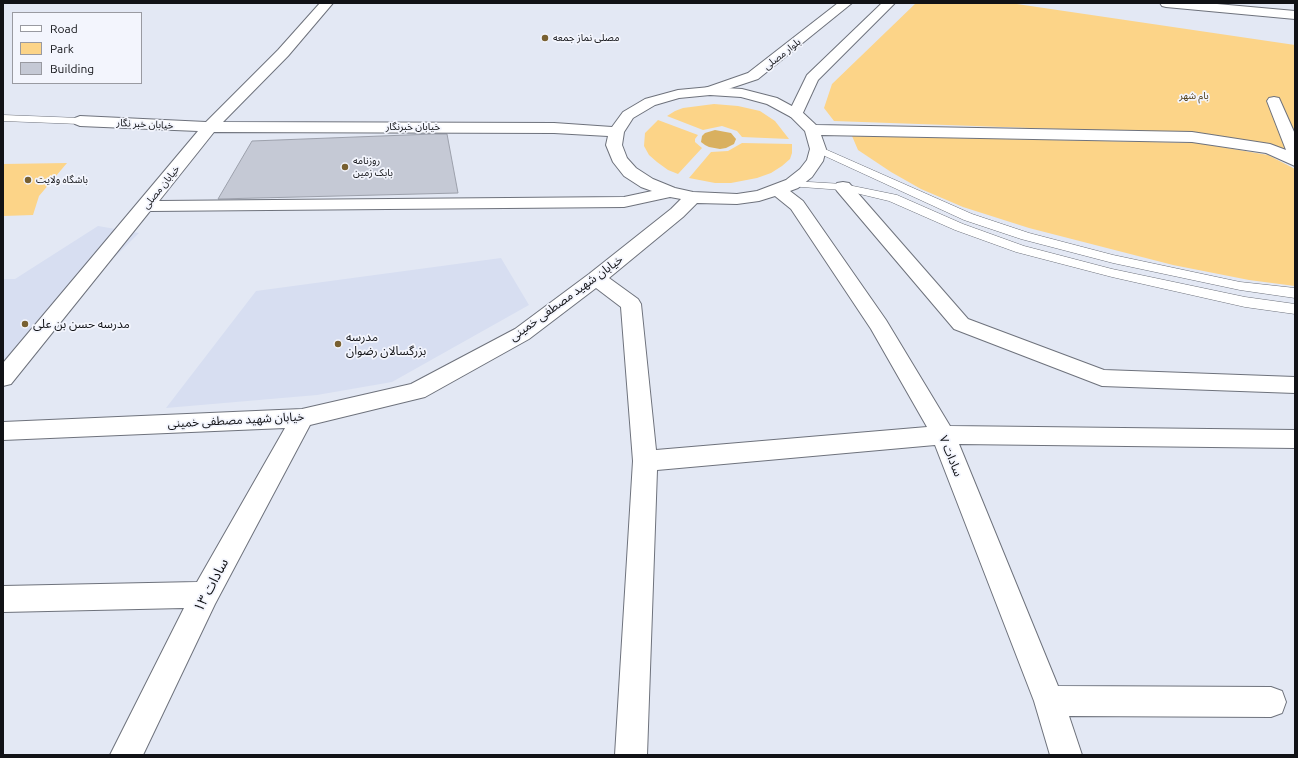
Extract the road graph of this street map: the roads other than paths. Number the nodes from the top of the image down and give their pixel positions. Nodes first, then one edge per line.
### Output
1 (327, 3) edge
2 (846, 3) edge
3 (889, 3) edge
4 (1166, 3) edge
5 (1295, 15) edge
6 (710, 91) junction
7 (1274, 101) dead end
8 (796, 114) junction
9 (3, 118) edge
10 (80, 121) joint
11 (210, 127) junction
12 (812, 130) junction
13 (616, 132) junction
14 (818, 149) junction
15 (1295, 153) edge
16 (1295, 161) edge
17 (785, 187) junction
18 (843, 188) junction
19 (670, 192) junction
20 (693, 197) junction
21 (146, 206) junction
22 (596, 278) junction
23 (1295, 293) edge
24 (1295, 308) edge
25 (3, 378) edge
26 (1295, 385) edge
27 (302, 418) junction
28 (3, 431) edge
29 (943, 435) junction
30 (1295, 439) edge
31 (645, 461) junction
32 (205, 596) junction
33 (3, 598) edge
34 (1049, 701) junction
35 (1271, 702) dead end
36 (126, 755) edge
37 (631, 755) edge
38 (1066, 755) edge

1 - 11 street, خیابان مصلی
2 - 6 street, بلوار مصلی
3 - 8 street
4 - 5 street
6 - 8 street
6 - 13 street
7 - 15 street
8 - 12 street
9 - 10 lane
10 - 11 street, خیابان خبر نگار
11 - 13 street, خیابان خبرنگار
11 - 21 street, خیابان مصلی
12 - 14 street
12 - 16 street
13 - 19 street
14 - 17 street
14 - 23 lane
17 - 18 lane
17 - 20 street
17 - 29 street, سادات ۷
18 - 24 lane
18 - 26 street
19 - 20 street
19 - 21 street
20 - 22 street, خیابان شهید مصطفی خمینی
21 - 25 street, خیابان مصلی
22 - 27 street, خیابان شهید مصطفی خمینی
22 - 31 street
27 - 28 street, خیابان شهید مصطفی خمینی
27 - 32 street, سادات ۱۳
29 - 30 street
29 - 31 street
29 - 34 street, سادات ۷
31 - 37 street
32 - 33 street
32 - 36 street, سادات ۱۳
34 - 35 street
34 - 38 street, سادات ۷

